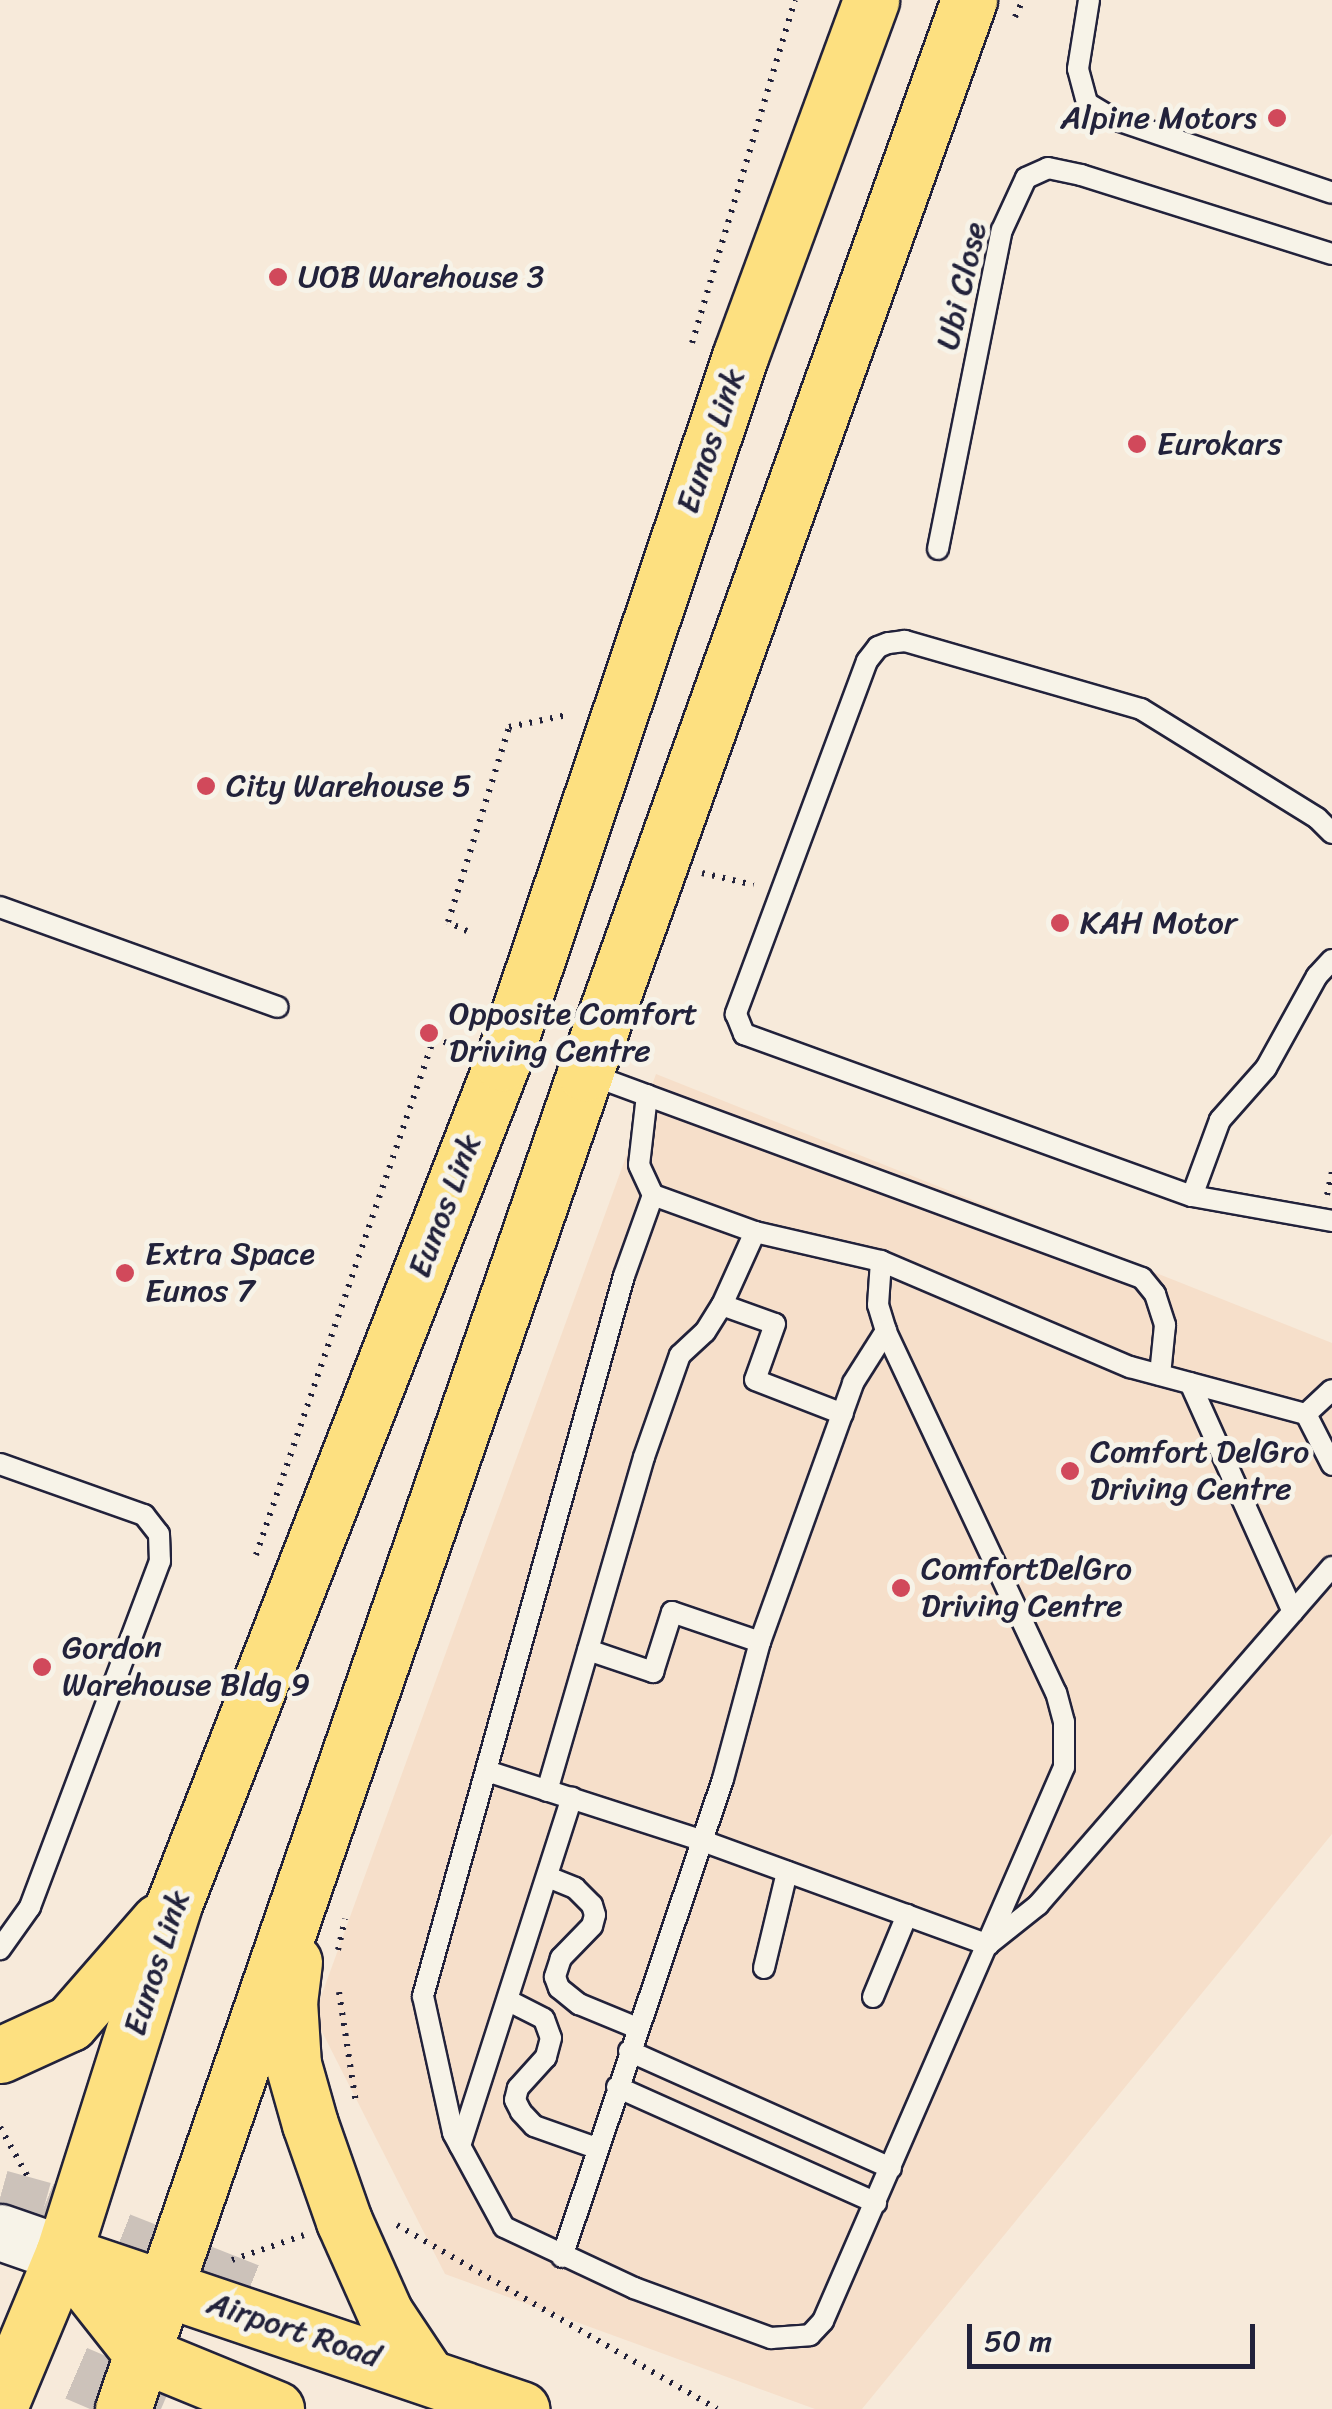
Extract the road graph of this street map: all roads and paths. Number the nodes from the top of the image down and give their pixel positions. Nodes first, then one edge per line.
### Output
1 (795, 0) edge
2 (870, 0) edge
3 (969, 0) edge
4 (1089, 0) edge
5 (1332, 192) edge
6 (1332, 254) edge
7 (689, 351) dead end
8 (938, 549) dead end
9 (573, 701) dead end
10 (1332, 833) edge
11 (696, 871) dead end
12 (770, 888) dead end
13 (0, 907) edge
14 (467, 931) dead end
15 (1332, 960) edge
16 (278, 1007) dead end
17 (434, 1038) dead end
18 (585, 1073) junction
19 (647, 1095) junction
20 (653, 1195) junction
21 (1192, 1196) junction
22 (1332, 1221) edge
23 (755, 1232) junction
24 (881, 1261) junction
25 (722, 1306) junction
26 (886, 1331) junction
27 (1160, 1375) junction
28 (1190, 1383) junction
29 (1332, 1390) edge
30 (843, 1414) junction
31 (1306, 1414) junction
32 (0, 1464) edge
33 (1332, 1464) edge
34 (255, 1558) dead end
35 (1332, 1567) edge
36 (1293, 1612) junction
37 (760, 1642) junction
38 (588, 1650) junction
39 (487, 1770) junction
40 (547, 1790) junction
41 (572, 1798) junction
42 (700, 1840) junction
43 (787, 1872) junction
44 (548, 1876) junction
45 (325, 1895) junction
46 (174, 1904) junction
47 (907, 1915) junction
48 (988, 1945) junction
49 (0, 1949) edge
50 (334, 1962) dead end
51 (764, 1968) dead end
52 (337, 1979) dead end
53 (873, 1996) dead end
54 (510, 2001) junction
55 (637, 2028) junction
56 (629, 2052) junction
57 (0, 2054) edge
58 (616, 2087) junction
59 (360, 2118) dead end
60 (0, 2127) edge
61 (460, 2146) junction
62 (596, 2148) junction
63 (891, 2168) junction
64 (28, 2177) dead end
65 (876, 2203) junction
66 (385, 2218) dead end
67 (0, 2232) edge
68 (306, 2234) dead end
69 (64, 2254) junction
70 (562, 2257) junction
71 (232, 2260) dead end
72 (164, 2286) junction
73 (142, 2354) junction
74 (425, 2373) junction
75 (0, 2405) edge
76 (123, 2409) edge
77 (276, 2409) edge
78 (522, 2409) edge
79 (716, 2409) edge

1 - 7 path
2 - 46 main road, Eunos Link
3 - 18 main road
4 - 5 lane
6 - 8 lane, Ubi Close
9 - 14 path
10 - 21 lane
11 - 12 path
13 - 16 lane
15 - 21 lane
17 - 34 path
18 - 19 lane
18 - 45 main road
19 - 20 lane
19 - 27 lane
20 - 23 lane
20 - 39 lane
21 - 22 lane
23 - 24 lane
23 - 25 lane
24 - 26 lane
24 - 27 lane
25 - 30 lane
25 - 38 lane
26 - 30 lane
26 - 48 lane
27 - 28 lane
28 - 31 lane
28 - 36 lane
29 - 31 lane
30 - 37 lane
31 - 33 lane
32 - 49 lane
35 - 36 lane
36 - 48 lane
37 - 38 lane
37 - 42 lane
38 - 40 lane
39 - 40 lane
39 - 61 lane
40 - 41 lane
41 - 42 lane
41 - 44 lane
42 - 43 lane
42 - 55 lane
43 - 47 lane
43 - 51 lane
44 - 54 lane
44 - 55 lane
45 - 50 path
45 - 72 main road
45 - 74 main road
46 - 57 main road
46 - 69 main road, Eunos Link
47 - 48 lane
47 - 53 lane
48 - 63 lane
52 - 59 path
54 - 61 lane
54 - 62 lane
55 - 56 lane
56 - 58 lane
56 - 63 lane
58 - 62 lane
58 - 65 lane
60 - 64 path
61 - 70 lane
62 - 70 lane
63 - 65 lane
65 - 70 lane
66 - 79 path
67 - 69 main road, Airport Road
68 - 71 path
69 - 72 main road, Airport Road
69 - 73 main road
69 - 75 main road, Eunos Link
72 - 73 main road
72 - 74 main road, Airport Road
73 - 76 main road
73 - 77 main road
74 - 78 main road, Airport Road

